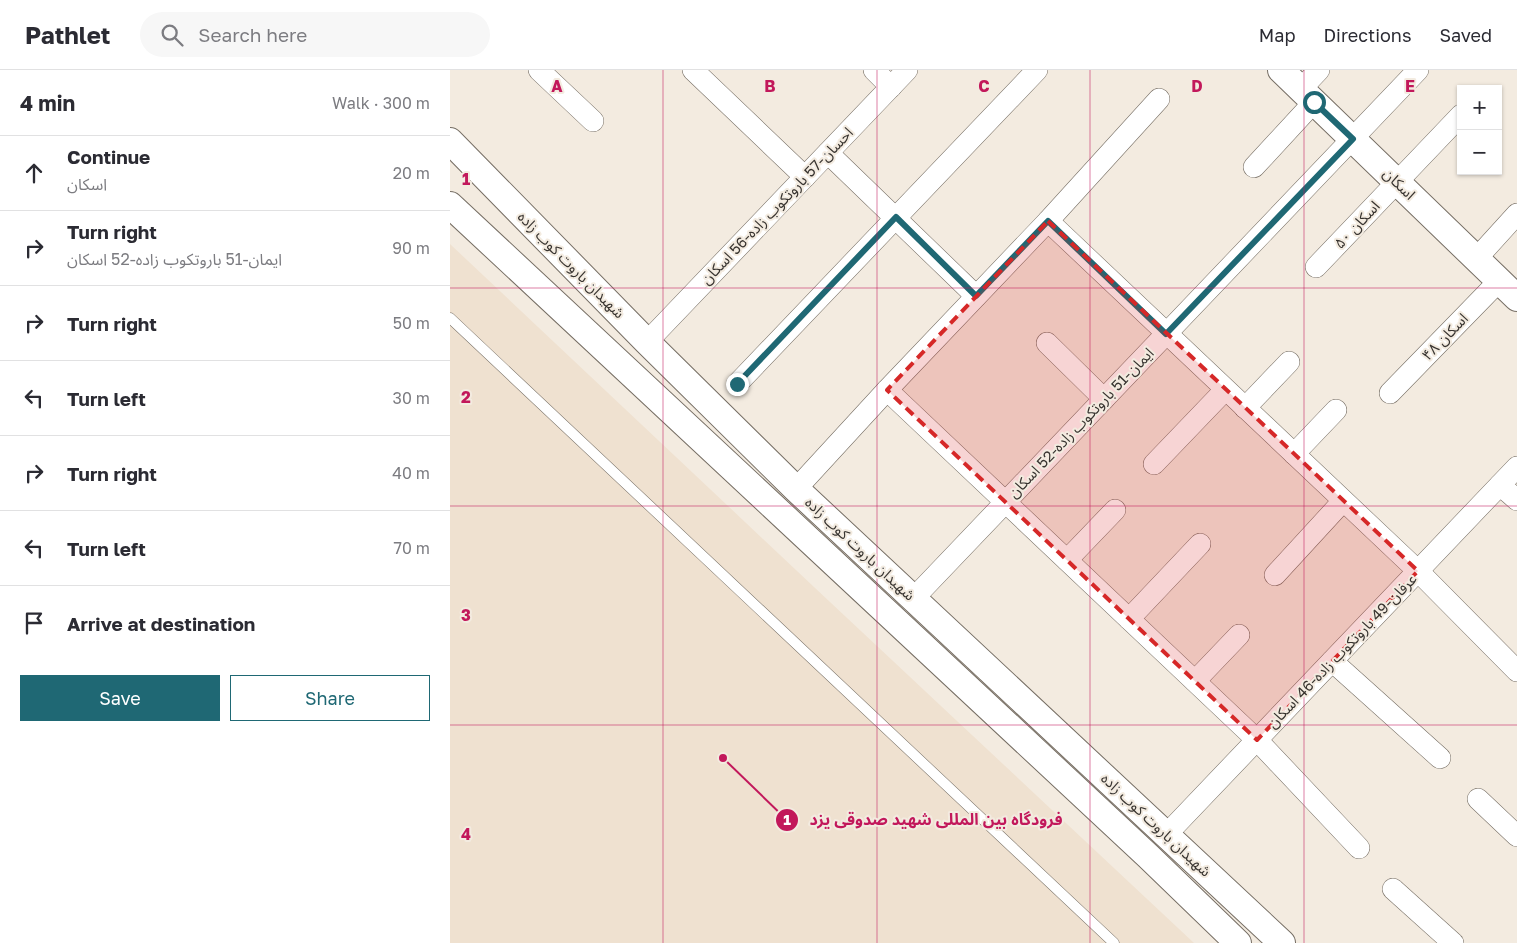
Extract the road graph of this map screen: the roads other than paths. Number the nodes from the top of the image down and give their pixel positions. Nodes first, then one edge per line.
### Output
1 (539, 70) edge
2 (693, 70) edge
3 (874, 70) edge
4 (907, 70) edge
5 (1037, 70) edge
6 (1281, 70) edge
7 (1319, 70) edge
8 (1418, 70) edge
9 (891, 87) junction
10 (1308, 95) junction
11 (1159, 99) dead end
12 (1457, 119) edge
13 (593, 121) dead end
14 (1353, 139) junction
15 (450, 141) edge
16 (828, 153) junction
17 (1254, 167) dead end
18 (805, 177) junction
19 (1397, 182) junction
20 (450, 205) edge
21 (1517, 214) edge
22 (896, 217) junction
23 (1048, 221) junction
24 (1476, 258) junction
25 (1316, 267) dead end
26 (1508, 289) edge
27 (976, 296) junction
28 (450, 318) edge
29 (1166, 334) junction
30 (647, 342) junction
31 (1047, 343) dead end
32 (1289, 362) dead end
33 (737, 384) dead end
34 (887, 390) junction
35 (1225, 390) junction
36 (1390, 392) dead end
37 (1104, 399) junction
38 (1245, 408) junction
39 (1336, 410) dead end
40 (1294, 454) junction
41 (1154, 464) dead end
42 (1517, 467) edge
43 (1500, 485) junction
44 (796, 489) junction
45 (1517, 500) edge
46 (1343, 501) junction
47 (1006, 502) junction
48 (1115, 510) dead end
49 (1200, 544) dead end
50 (1067, 560) junction
51 (1418, 572) junction
52 (1275, 575) dead end
53 (913, 599) junction
54 (1129, 619) junction
55 (1239, 635) dead end
56 (1332, 661) junction
57 (1517, 671) edge
58 (1195, 681) junction
59 (1257, 740) junction
60 (1440, 758) dead end
61 (1478, 799) dead end
62 (1166, 834) junction
63 (1517, 836) edge
64 (1359, 848) dead end
65 (1393, 889) dead end
66 (1114, 943) edge
67 (1238, 943) edge
68 (1282, 943) edge
69 (1453, 943) edge

1 - 13 street
2 - 18 street
3 - 9 street
4 - 9 street, احسان-57 باروتکوب زاده-56 اسکان
5 - 22 street
6 - 10 street, اسکان
7 - 10 street
8 - 14 street, ایمان-51 باروتکوب زاده-52 اسکان
9 - 16 street, احسان-57 باروتکوب زاده-56 اسکان
10 - 14 street, اسکان
10 - 17 street
11 - 23 street
12 - 19 street, اسکان ۵۰
14 - 19 street, اسکان
14 - 29 street, ایمان-51 باروتکوب زاده-52 اسکان
15 - 30 street, شهیدان باروت کوب زاده
16 - 18 street, احسان-57 باروتکوب زاده-56 اسکان
16 - 22 street
18 - 30 street, احسان-57 باروتکوب زاده-56 اسکان
19 - 24 street, اسکان
19 - 25 street, اسکان ۵۰
20 - 67 street, شهیدان باروت کوب زاده
21 - 24 street
22 - 27 street
22 - 33 street
23 - 27 street
23 - 29 street
24 - 26 street, اسکان
26 - 36 street, اسکان ۴۸
27 - 34 street
28 - 66 lane
29 - 35 street
29 - 37 street, ایمان-51 باروتکوب زاده-52 اسکان
30 - 44 street, شهیدان باروت کوب زاده
31 - 37 street
32 - 38 street
34 - 44 street
34 - 47 street
35 - 38 street
35 - 41 street
37 - 47 street, ایمان-51 باروتکوب زاده-52 اسکان
38 - 40 street
39 - 40 street
40 - 46 street
42 - 43 street, عرفان-49 باروتکوب زاده-46 اسکان
43 - 45 street
43 - 51 street, عرفان-49 باروتکوب زاده-46 اسکان
44 - 53 street, شهیدان باروت کوب زاده
46 - 51 street
46 - 52 street
47 - 50 street
47 - 53 street, ایمان-51 باروتکوب زاده-52 اسکان
48 - 50 street
49 - 54 street
50 - 54 street
51 - 56 street, عرفان-49 باروتکوب زاده-46 اسکان
51 - 57 street
53 - 62 street, شهیدان باروت کوب زاده
54 - 58 street
55 - 58 street
56 - 59 street, عرفان-49 باروتکوب زاده-46 اسکان
56 - 60 street
58 - 59 street
59 - 62 street, عرفان-49 باروتکوب زاده-46 اسکان
59 - 64 street
61 - 63 street
62 - 68 street, شهیدان باروت کوب زاده
65 - 69 street

